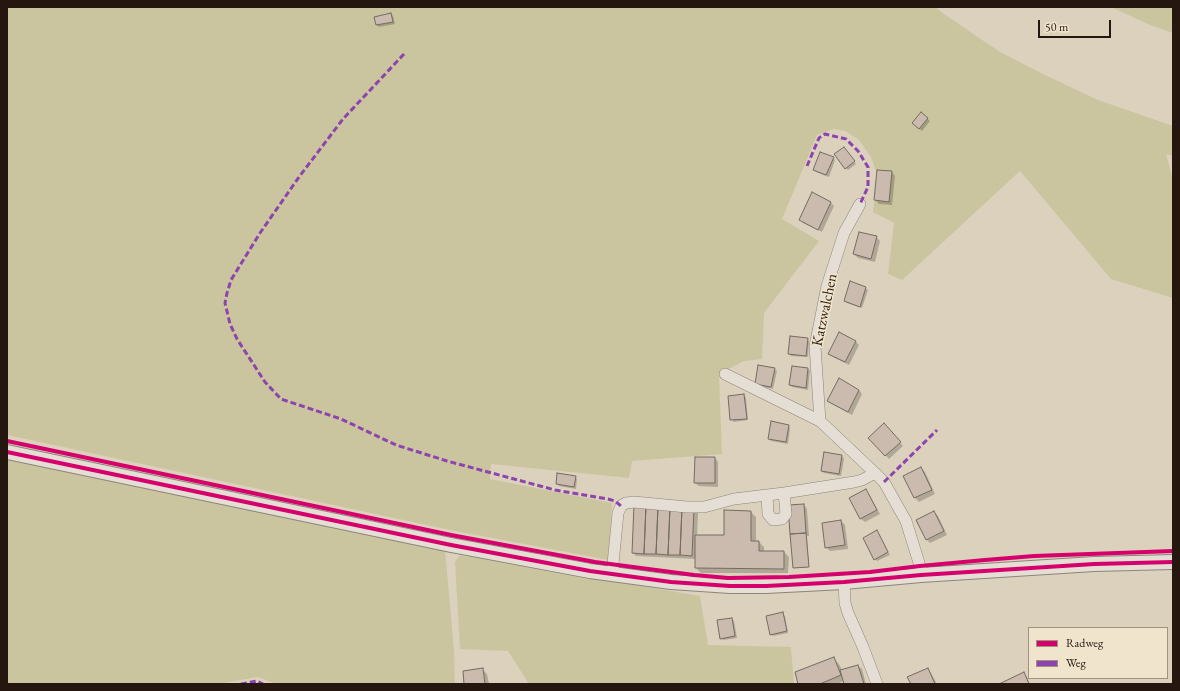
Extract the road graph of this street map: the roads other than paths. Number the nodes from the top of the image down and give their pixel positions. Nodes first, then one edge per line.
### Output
1 (860, 204) dead end
2 (725, 374) dead end
3 (820, 421) junction
4 (7, 452) edge
5 (875, 473) junction
6 (784, 493) junction
7 (767, 495) junction
8 (1173, 562) edge
9 (613, 575) junction
10 (921, 575) junction
11 (844, 582) junction
12 (877, 684) edge

1 - 3 street, Katzwalchen
2 - 3 street
3 - 5 street
4 - 9 street
5 - 6 street
5 - 10 street
6 - 7 street
6 - 7 street
7 - 9 street
8 - 10 street
9 - 11 street
10 - 11 street
11 - 12 street

